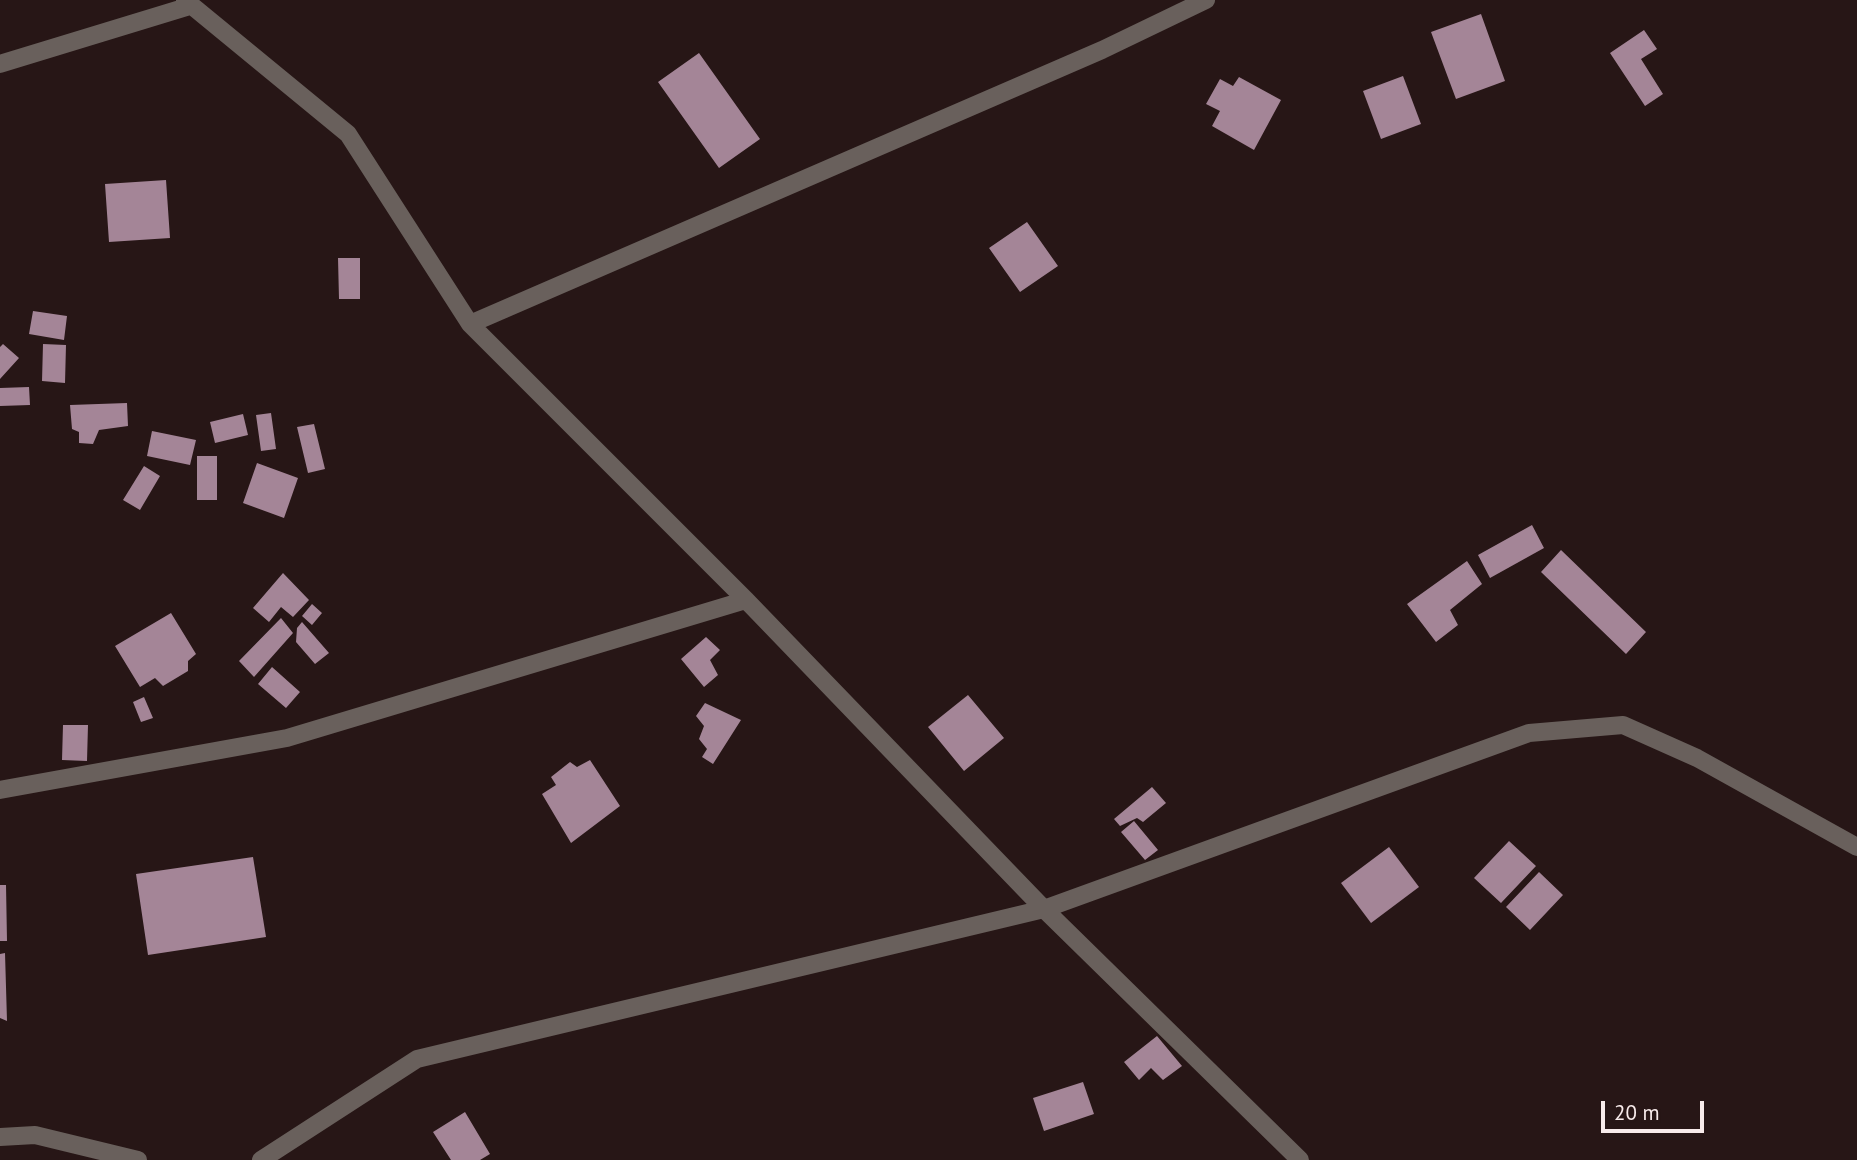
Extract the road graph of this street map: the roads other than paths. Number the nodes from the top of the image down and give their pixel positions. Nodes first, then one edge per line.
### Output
1 (1206, 0) edge
2 (187, 3) edge
3 (0, 64) edge
4 (470, 324) junction
5 (746, 600) junction
6 (0, 790) edge
7 (1857, 847) edge
8 (1044, 909) junction
9 (0, 1137) edge
10 (1295, 1159) edge
11 (138, 1160) edge
12 (261, 1160) edge

1 - 4 street
2 - 3 street
2 - 4 street
4 - 5 street
5 - 6 street
5 - 8 street
7 - 8 street
8 - 10 street
8 - 12 street
9 - 11 street

